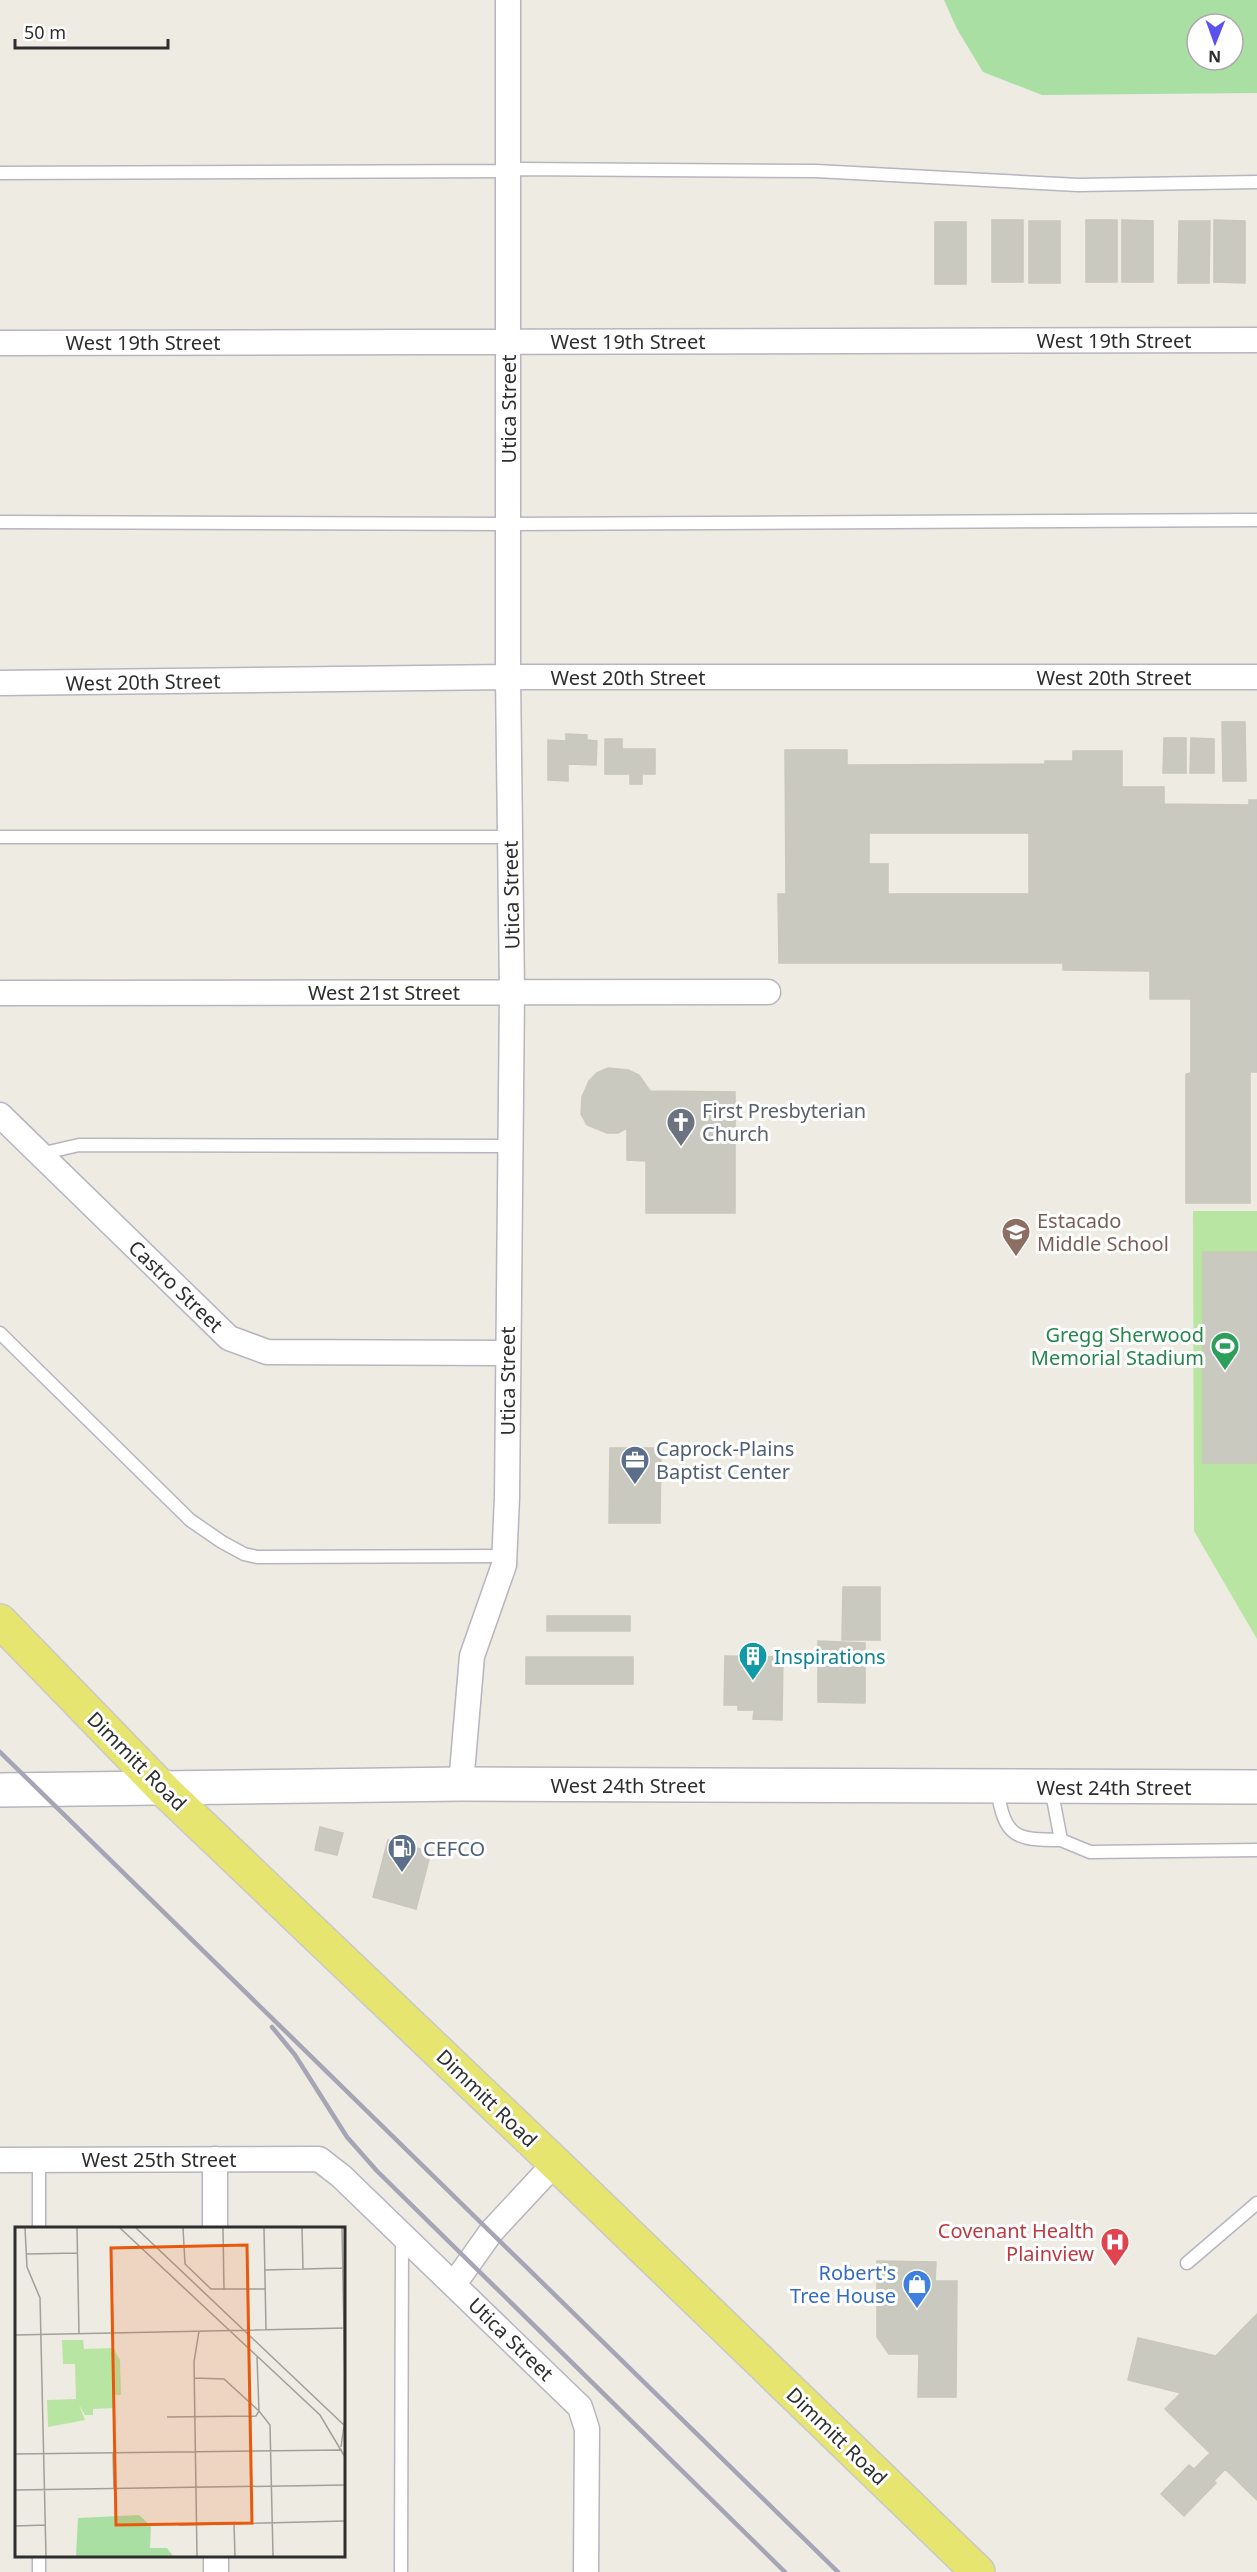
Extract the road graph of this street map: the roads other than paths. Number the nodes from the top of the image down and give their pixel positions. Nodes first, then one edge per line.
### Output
1 (508, 0) edge
2 (509, 171) junction
3 (0, 173) edge
4 (1257, 182) edge
5 (1257, 340) edge
6 (508, 341) junction
7 (0, 343) edge
8 (1257, 520) edge
9 (0, 522) edge
10 (508, 524) junction
11 (508, 677) junction
12 (1257, 677) edge
13 (0, 683) edge
14 (0, 837) edge
15 (510, 837) junction
16 (512, 992) junction
17 (768, 992) dead end
18 (0, 993) edge
19 (0, 1115) edge
20 (510, 1146) junction
21 (40, 1154) junction
22 (0, 1334) edge
23 (507, 1353) junction
24 (504, 1556) junction
25 (0, 1621) edge
26 (461, 1784) junction
27 (996, 1786) junction
28 (1051, 1786) junction
29 (1257, 1787) edge
30 (163, 1789) junction
31 (0, 1790) edge
32 (1061, 1840) junction
33 (1257, 1850) edge
34 (215, 2159) junction
35 (319, 2159) joint
36 (0, 2160) edge
37 (39, 2160) junction
38 (555, 2163) junction
39 (1257, 2203) edge
40 (39, 2227) edge
41 (215, 2227) edge
42 (402, 2235) junction
43 (1187, 2263) dead end
44 (454, 2284) junction
45 (401, 2572) edge
46 (586, 2572) edge
47 (978, 2572) edge

1 - 2 street, Utica Street
2 - 3 lane
2 - 4 lane
2 - 6 street, Utica Street
5 - 6 street, West 19th Street
6 - 7 street, West 19th Street
6 - 10 street, Utica Street
8 - 10 lane
9 - 10 lane
10 - 11 street, Utica Street
11 - 12 street, West 20th Street
11 - 13 street, West 20th Street
11 - 15 street, Utica Street
14 - 15 lane
15 - 16 street, Utica Street
16 - 17 street, West 21st Street
16 - 18 street, West 21st Street
16 - 20 street, Utica Street
19 - 21 street, Castro Street
20 - 21 lane
20 - 23 street, Utica Street
21 - 23 street, Castro Street
22 - 24 lane
23 - 24 street, Utica Street
24 - 26 street, Utica Street
25 - 30 main road, Dimmitt Road
26 - 27 main road, West 24th Street
26 - 30 main road, West 24th Street
27 - 28 main road, West 24th Street
27 - 32 lane
28 - 29 main road, West 24th Street
28 - 32 lane
30 - 31 main road, West 24th Street
30 - 38 main road, Dimmitt Road
32 - 33 lane
34 - 35 street, West 25th Street
34 - 37 street, West 25th Street
34 - 41 street
35 - 42 street, Utica Street
36 - 37 street, West 25th Street
37 - 40 lane
38 - 44 street
38 - 47 main road, Dimmitt Road
39 - 43 lane
42 - 44 street, Utica Street
42 - 45 lane
44 - 46 street, Utica Street

